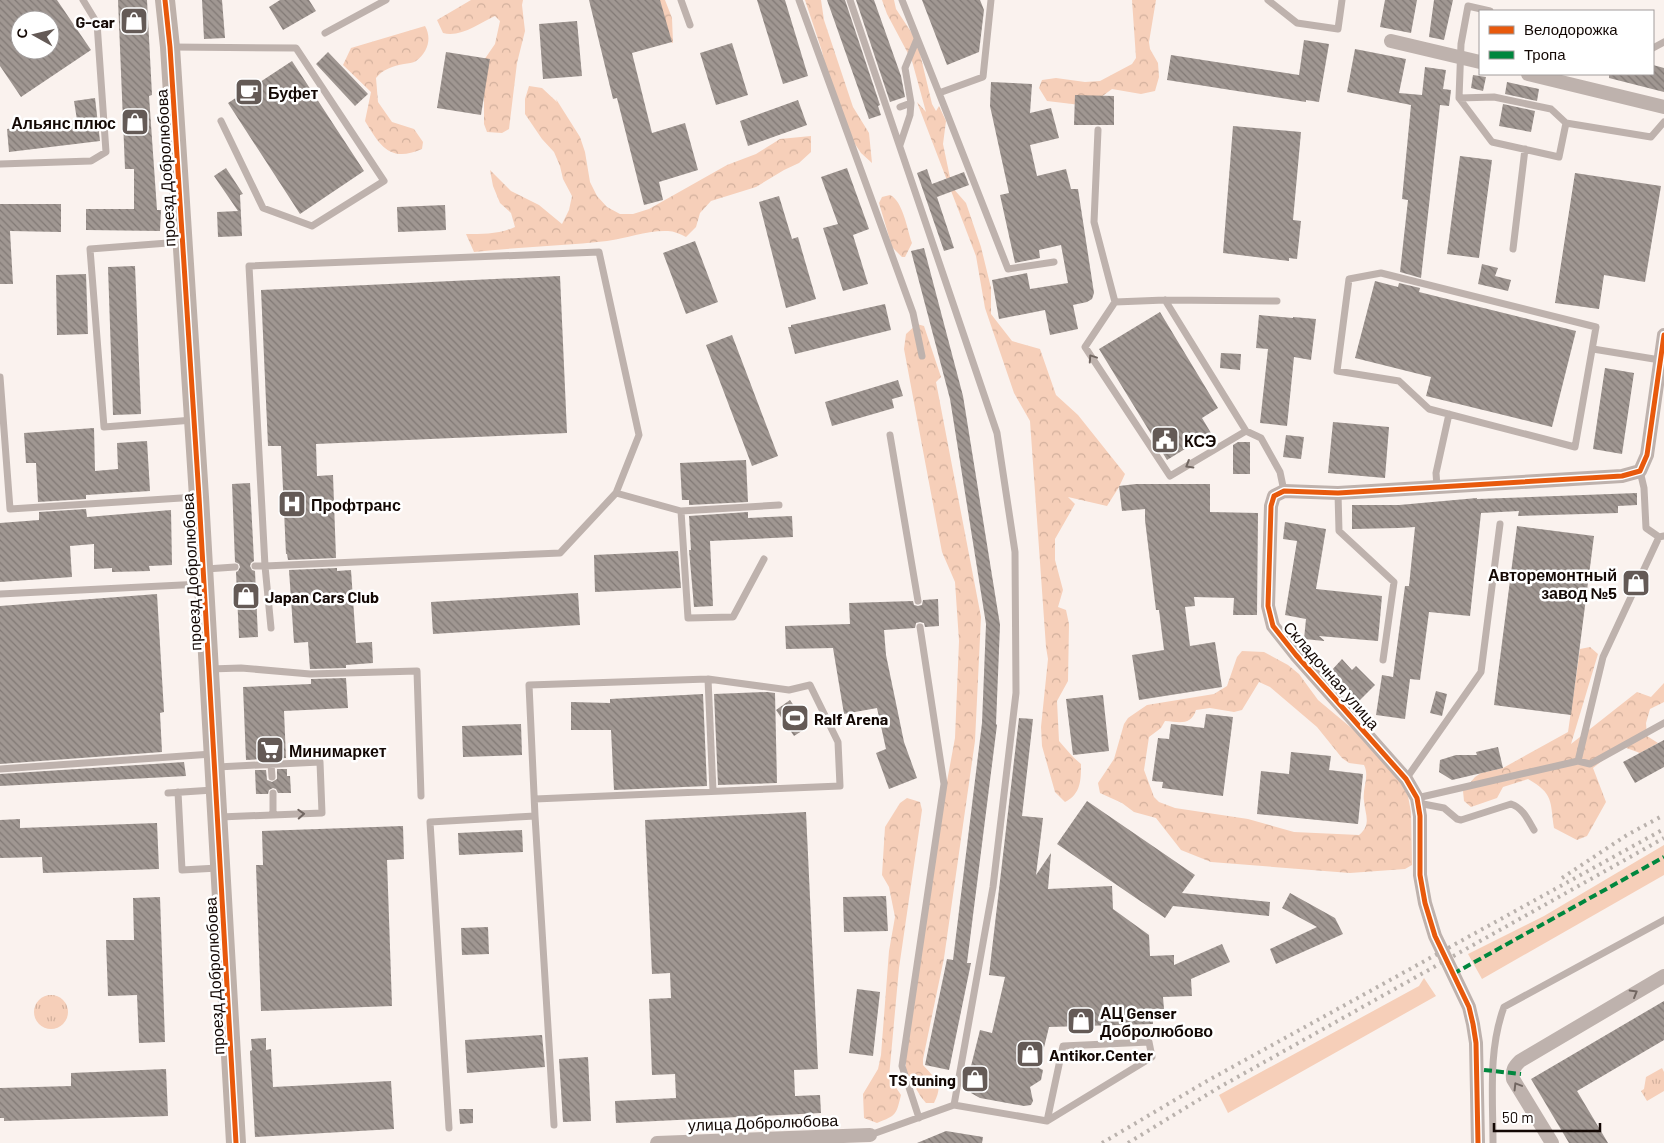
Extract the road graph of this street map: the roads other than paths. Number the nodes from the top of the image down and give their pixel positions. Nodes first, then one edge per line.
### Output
1 (83, 0) edge
2 (166, 0) edge
3 (386, 0) edge
4 (681, 0) edge
5 (798, 0) edge
6 (850, 0) edge
7 (902, 0) edge
8 (992, 0) edge
9 (1268, 0) edge
10 (1342, 0) edge
11 (1486, 10) edge
12 (690, 25) dead end
13 (325, 33) dead end
14 (917, 39) junction
15 (1391, 41) dead end
16 (170, 46) junction
17 (1460, 57) junction
18 (1479, 62) edge
19 (1532, 75) edge
20 (939, 93) junction
21 (1459, 98) junction
22 (911, 102) junction
23 (900, 107) dead end
24 (1664, 107) edge
25 (220, 121) dead end
26 (1664, 122) edge
27 (1566, 123) junction
28 (1098, 130) dead end
29 (900, 146) junction
30 (1525, 149) junction
31 (0, 164) edge
32 (182, 242) junction
33 (1513, 249) dead end
34 (1054, 262) dead end
35 (1165, 300) junction
36 (1277, 301) dead end
37 (1115, 302) junction
38 (1664, 335) edge
39 (1593, 350) junction
40 (922, 356) dead end
41 (1660, 360) junction
42 (0, 377) edge
43 (1449, 414) junction
44 (193, 420) junction
45 (1246, 431) junction
46 (890, 435) dead end
47 (1640, 471) junction
48 (1437, 487) junction
49 (1284, 491) junction
50 (616, 493) junction
51 (1338, 494) junction
52 (199, 497) junction
53 (779, 505) dead end
54 (681, 511) junction
55 (1500, 524) dead end
56 (1662, 537) edge
57 (764, 559) dead end
58 (255, 566) dead end
59 (266, 566) junction
60 (236, 567) dead end
61 (203, 576) junction
62 (0, 594) edge
63 (918, 601) dead end
64 (920, 627) dead end
65 (271, 628) dead end
66 (1383, 660) dead end
67 (209, 669) junction
68 (708, 679) junction
69 (1664, 723) edge
70 (214, 760) junction
71 (1578, 761) junction
72 (271, 764) junction
73 (0, 769) edge
74 (272, 777) dead end
75 (1406, 779) junction
76 (216, 790) junction
77 (713, 791) junction
78 (178, 792) junction
79 (168, 793) dead end
80 (273, 793) dead end
81 (421, 796) dead end
82 (534, 799) junction
83 (1418, 800) junction
84 (273, 815) junction
85 (535, 816) junction
86 (217, 817) junction
87 (1534, 830) dead end
88 (220, 868) junction
89 (1664, 920) edge
90 (1664, 976) edge
91 (954, 1105) junction
92 (919, 1118) junction
93 (1047, 1121) junction
94 (554, 1125) dead end
95 (449, 1128) dead end
96 (870, 1135) joint
97 (236, 1143) edge
98 (657, 1143) edge
99 (1478, 1143) edge
100 (1493, 1143) edge
101 (1552, 1143) edge

1 - 31 lane
2 - 16 street, проезд Добролюбова
3 - 13 lane
4 - 12 lane
5 - 40 lane
6 - 29 lane
7 - 14 lane
8 - 20 lane
9 - 10 lane
11 - 17 lane
14 - 20 lane
14 - 22 lane
15 - 17 street
16 - 25 lane
16 - 32 street, проезд Добролюбова
17 - 18 street
17 - 21 lane
19 - 24 street
20 - 34 lane
21 - 27 lane
21 - 30 lane
22 - 23 lane
22 - 29 lane
26 - 27 lane
27 - 30 lane
28 - 37 lane
29 - 91 lane
30 - 33 lane
32 - 44 street, проезд Добролюбова
32 - 44 lane
35 - 36 lane
35 - 37 lane
35 - 45 lane
45 -> 37 lane
38 - 41 street
39 - 41 lane
39 - 43 lane
39 - 43 lane
41 - 47 street
42 - 52 lane
43 - 48 lane
44 - 52 street, проезд Добролюбова
45 - 49 lane
46 - 63 lane
47 - 48 street
47 - 56 lane
48 - 51 street
49 - 51 street
49 - 75 street, Складочная улица
50 - 54 lane
50 - 59 lane
50 - 59 lane
51 - 66 lane
52 - 61 street, проезд Добролюбова
53 - 54 lane
54 - 57 lane
55 - 75 lane
56 - 71 lane
58 - 59 lane
59 - 65 lane
60 - 61 lane
61 - 62 lane
61 - 67 street, проезд Добролюбова
64 - 92 lane
67 - 70 street, проезд Добролюбова
67 - 81 lane
68 - 77 lane
68 - 77 lane
68 - 82 lane
69 - 71 lane
70 - 72 lane
70 - 73 lane
70 - 76 street, проезд Добролюбова
71 - 83 lane
72 - 74 lane
84 -> 72 lane
75 - 83 street, Складочная улица
76 - 78 lane
76 - 86 street, проезд Добролюбова
77 - 82 lane
78 - 79 lane
78 - 88 lane
80 - 84 lane
82 - 85 lane
83 - 87 lane
83 - 99 street, Складочная улица
84 - 86 lane
85 - 94 lane
85 - 95 lane
86 - 88 street, проезд Добролюбова
88 - 97 street, проезд Добролюбова
89 - 100 lane
101 -> 90 street
91 - 92 lane
91 - 93 lane
92 - 96 lane
93 - 93 lane
96 - 98 street, улица Добролюбова

